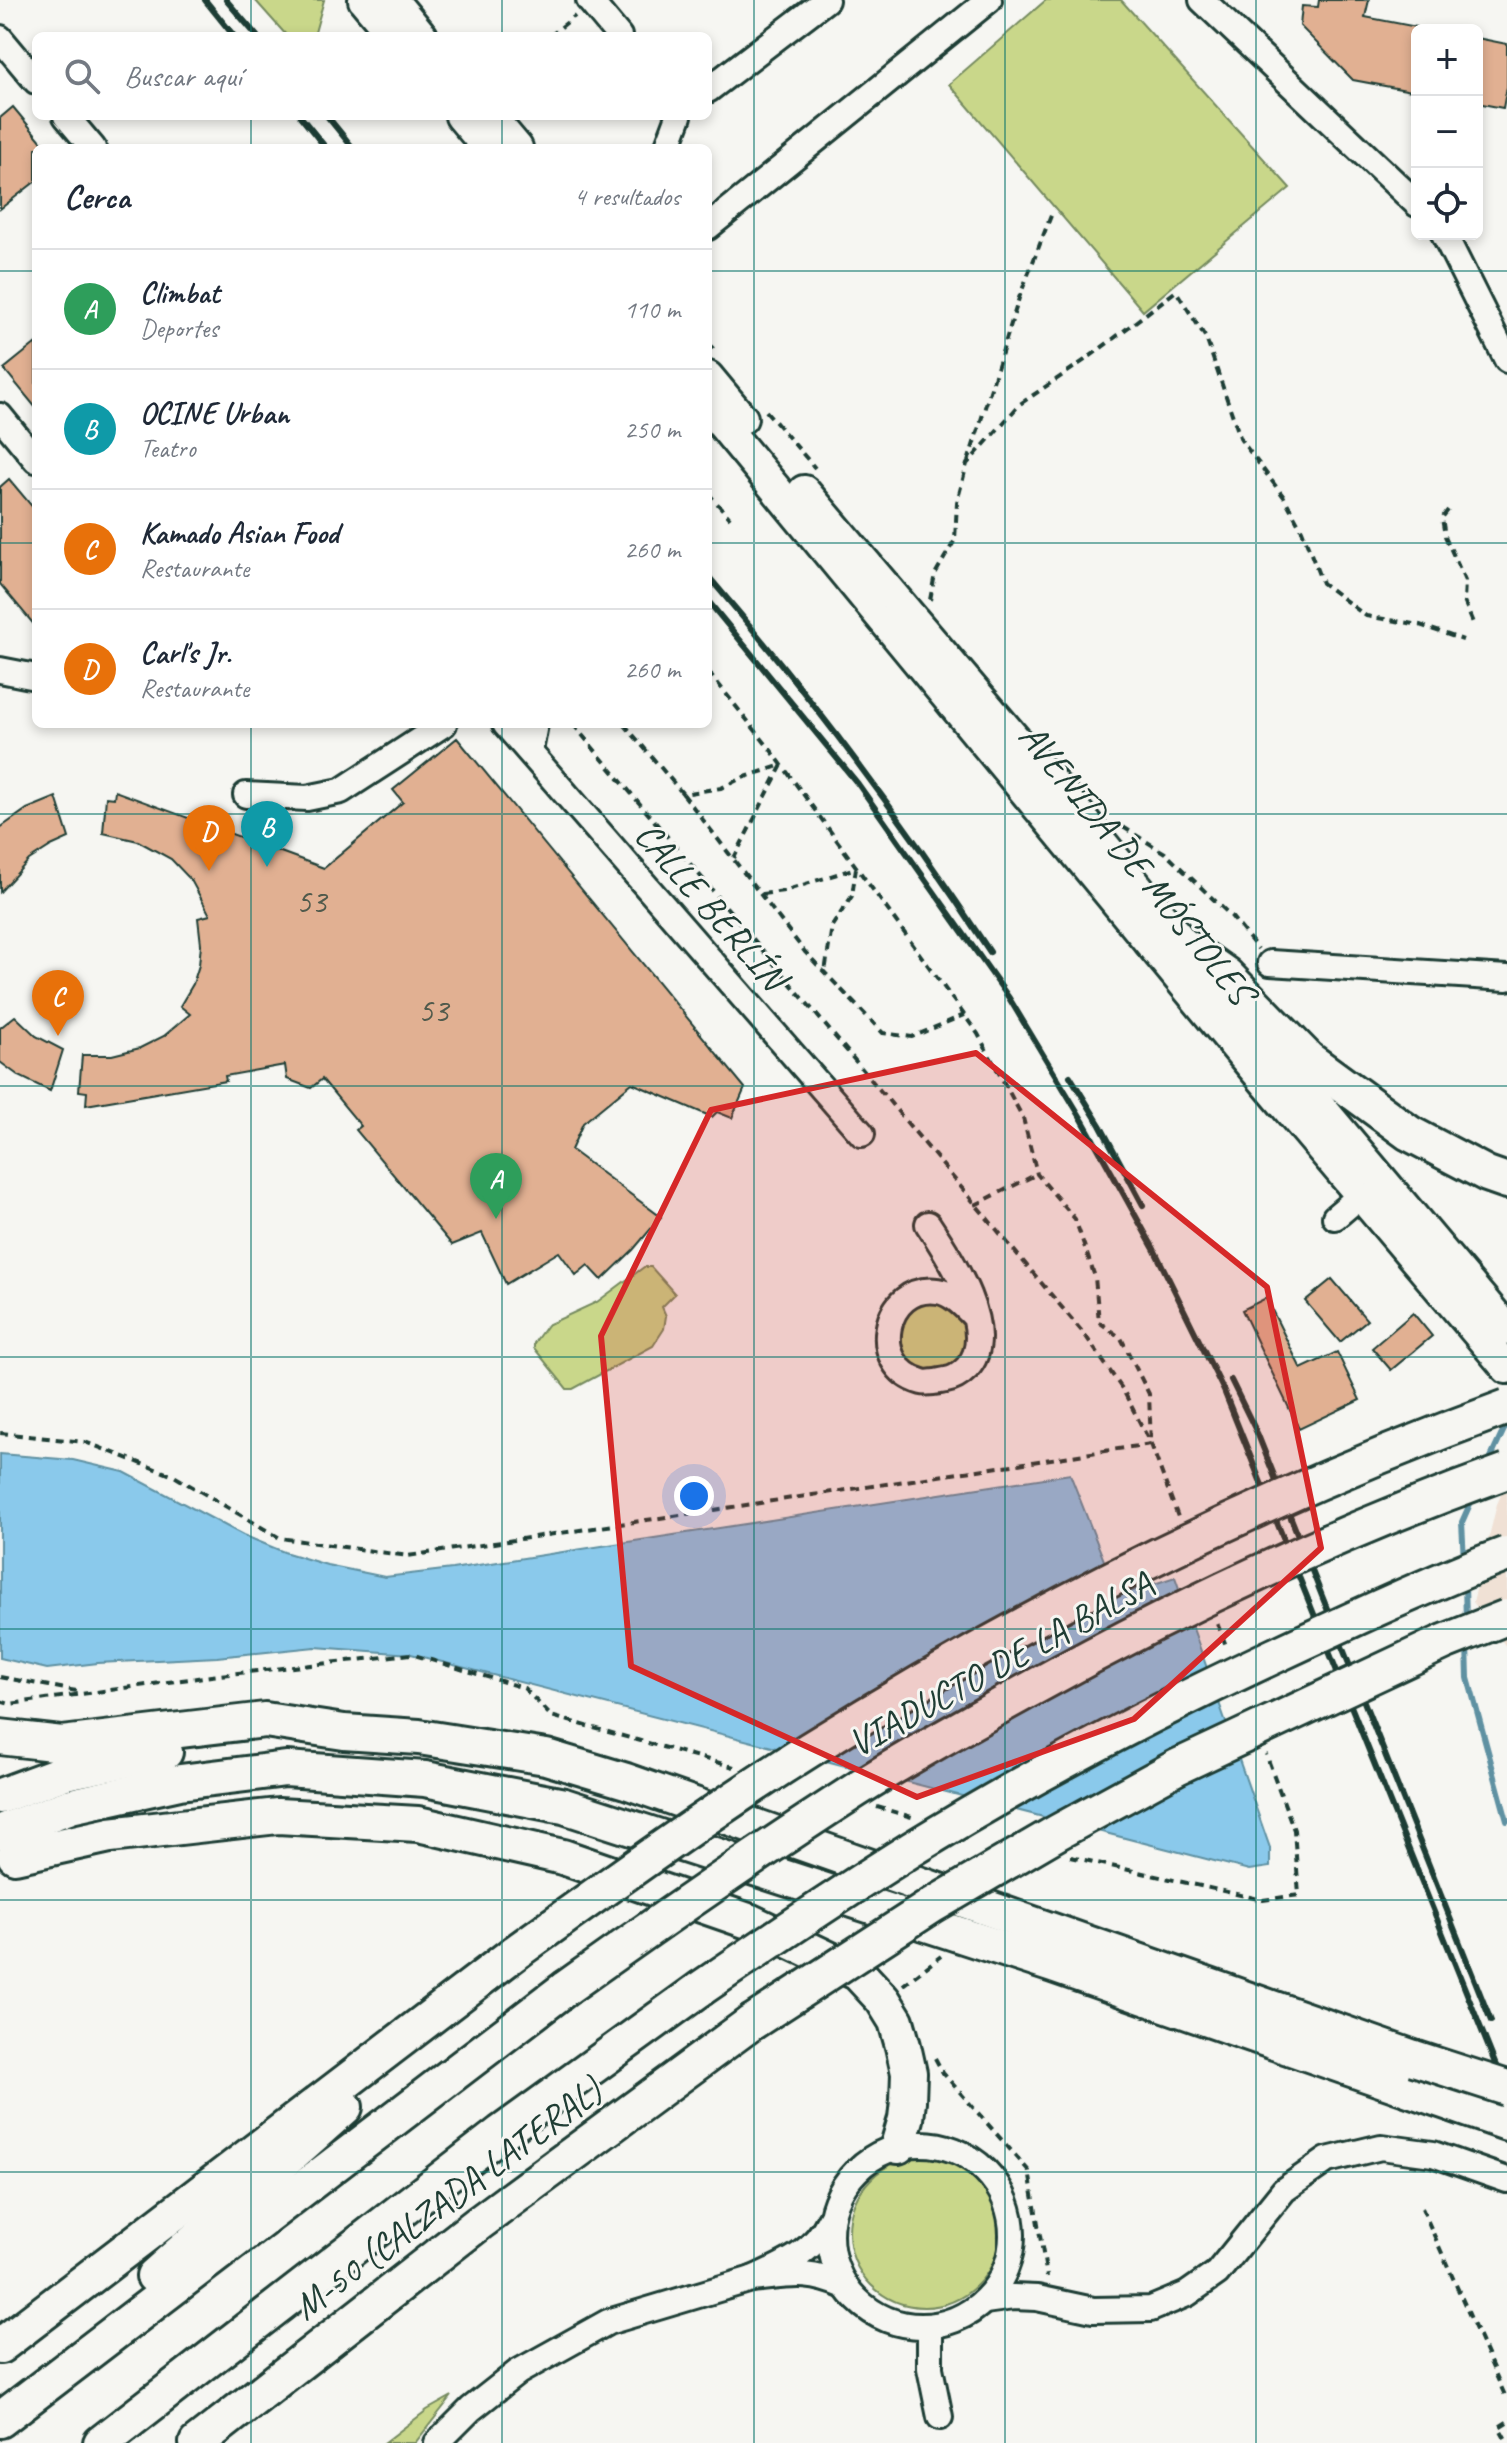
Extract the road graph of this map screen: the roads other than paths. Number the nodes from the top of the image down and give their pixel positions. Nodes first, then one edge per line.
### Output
1 (364, 0) edge
2 (392, 0) edge
3 (589, 0) edge
4 (826, 0) edge
5 (989, 0) edge
6 (1202, 0) edge
7 (391, 32) edge
8 (419, 32) edge
9 (616, 32) edge
10 (0, 38) edge
11 (32, 76) edge
12 (712, 87) edge
13 (69, 120) edge
14 (464, 120) edge
15 (493, 120) edge
16 (678, 120) edge
17 (90, 144) edge
18 (485, 144) edge
19 (514, 144) edge
20 (668, 144) edge
21 (1411, 198) edge
22 (712, 224) edge
23 (1447, 240) edge
24 (1507, 360) edge
25 (713, 366) edge
26 (712, 412) edge
27 (0, 416) edge
28 (32, 455) edge
29 (0, 670) edge
30 (32, 676) edge
31 (438, 728) edge
32 (509, 728) edge
33 (534, 728) edge
34 (530, 751) junction
35 (246, 795) dead end
36 (1186, 947) junction
37 (1270, 963) road end
38 (1507, 978) edge
39 (862, 1134) dead end
40 (1507, 1181) edge
41 (1361, 1195) junction
42 (1335, 1217) dead end
43 (928, 1224) dead end
44 (973, 1315) dead end
45 (1507, 1329) edge
46 (1507, 1368) edge
47 (1507, 1407) edge
48 (1507, 1471) edge
49 (1507, 1554) edge
50 (1507, 1617) edge
51 (344, 1732) junction
52 (0, 1737) edge
53 (0, 1796) edge
54 (5, 1850) edge
55 (481, 1979) junction
56 (1507, 2088) edge
57 (1507, 2123) edge
58 (898, 2146) junction
59 (1507, 2180) edge
60 (831, 2217) junction
61 (752, 2279) junction
62 (845, 2286) junction
63 (985, 2301) junction
64 (930, 2326) junction
65 (0, 2346) edge
66 (9, 2413) edge
67 (940, 2417) dead end
68 (206, 2437) edge
69 (101, 2443) edge
70 (437, 2443) edge

1 - 7 main road
2 - 8 main road
3 - 9 street
4 - 12 street
5 - 22 street
6 - 21 street
10 - 11 street
13 - 17 street
14 - 18 main road
15 - 19 main road
16 - 20 street
23 - 24 street
25 - 36 main road, AVENIDA DE MÓSTOLES
26 - 41 main road, AVENIDA DE MÓSTOLES
27 - 28 street
29 - 30 street
31 - 35 street
32 - 34 street, CALLE BERLÍN
33 - 34 street
34 - 39 street, CALLE BERLÍN
36 - 40 highway
36 - 45 main road, AVENIDA DE MÓSTOLES
37 - 38 street
41 - 42 street
41 - 46 main road, AVENIDA DE MÓSTOLES
43 - 44 street
47 - 55 highway, bridge
48 - 66 highway, VIADUCTO DE LA BALSA, bridge
49 - 69 highway, bridge
50 - 68 highway, M-50 (CALZADA LATERAL), bridge
51 - 52 highway
51 - 53 highway
51 - 56 highway, bridge
54 - 57 highway
54 - 58 highway
55 - 65 highway
55 - 66 highway
58 - 60 street
58 - 63 street
59 - 63 street
60 - 61 street
60 - 62 street
61 - 62 street
61 - 70 street
62 - 64 street
63 - 64 street
64 - 67 street

